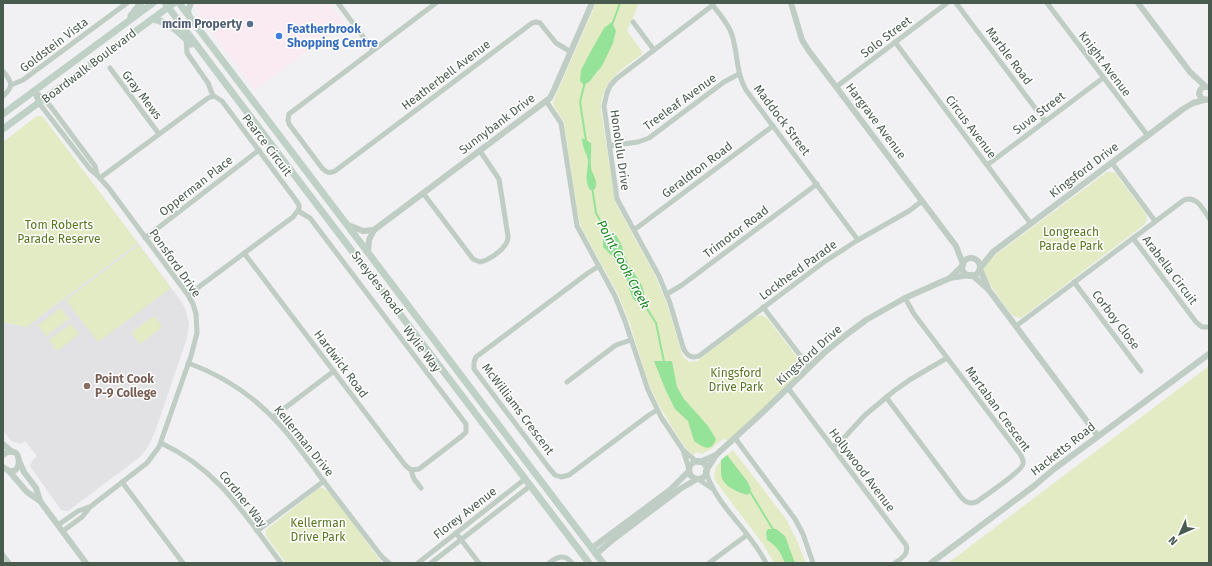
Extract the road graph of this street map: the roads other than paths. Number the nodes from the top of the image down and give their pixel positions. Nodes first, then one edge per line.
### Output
1 (127, 3) edge
2 (141, 3) edge
3 (153, 3) edge
4 (179, 3) edge
5 (191, 3) edge
6 (338, 3) edge
7 (592, 3) edge
8 (791, 3) edge
9 (947, 3) edge
10 (956, 3) edge
11 (1047, 3) edge
12 (1138, 3) edge
13 (169, 4) edge
14 (432, 4) edge
15 (712, 4) edge
16 (189, 16) junction
17 (153, 19) junction
18 (633, 22) dead end
19 (126, 23) junction
20 (186, 35) junction
21 (895, 42) junction
22 (373, 50) junction
23 (654, 50) junction
24 (571, 52) junction
25 (110, 68) dead end
26 (3, 71) edge
27 (1190, 72) junction
28 (739, 74) junction
29 (1103, 78) junction
30 (11, 85) junction
31 (1207, 86) edge
32 (836, 87) junction
33 (244, 89) junction
34 (34, 91) junction
35 (1199, 93) junction
36 (3, 96) edge
37 (213, 96) junction
38 (42, 101) junction
39 (546, 101) junction
40 (1207, 101) edge
41 (1189, 106) junction
42 (3, 114) edge
43 (1045, 121) junction
44 (255, 122) junction
45 (773, 126) junction
46 (3, 130) edge
47 (159, 134) junction
48 (1148, 136) junction
49 (609, 146) junction
50 (259, 150) junction
51 (480, 151) junction
52 (1112, 163) junction
53 (987, 165) junction
54 (99, 177) junction
55 (817, 184) junction
56 (423, 193) junction
57 (922, 201) junction
58 (298, 211) junction
59 (1209, 218) edge
60 (1155, 221) junction
61 (345, 223) junction
62 (1031, 224) junction
63 (374, 230) junction
64 (634, 230) junction
65 (145, 238) junction
66 (1133, 238) junction
67 (858, 240) junction
68 (956, 246) junction
69 (993, 252) junction
70 (244, 253) junction
71 (368, 253) junction
72 (973, 258) junction
73 (963, 265) junction
74 (599, 266) junction
75 (980, 268) junction
76 (971, 275) junction
77 (950, 278) junction
78 (1074, 282) junction
79 (988, 290) junction
80 (667, 294) junction
81 (188, 295) junction
82 (905, 298) junction
83 (763, 307) junction
84 (1016, 326) junction
85 (1209, 327) edge
86 (631, 340) junction
87 (1209, 354) edge
88 (689, 356) joint
89 (947, 358) junction
90 (188, 363) junction
91 (809, 367) junction
92 (1141, 370) dead end
93 (334, 371) junction
94 (567, 382) dead end
95 (788, 388) junction
96 (886, 397) junction
97 (657, 410) junction
98 (273, 418) junction
99 (1098, 436) junction
100 (735, 438) junction
101 (161, 443) junction
102 (3, 444) edge
103 (832, 447) junction
104 (683, 450) junction
105 (12, 452) junction
106 (3, 455) edge
107 (716, 455) junction
108 (699, 462) junction
109 (20, 463) junction
110 (6, 470) edge
111 (412, 470) junction
112 (689, 470) junction
113 (706, 471) junction
114 (536, 475) junction
115 (525, 479) junction
116 (698, 479) junction
117 (324, 481) junction
118 (122, 482) junction
119 (530, 486) junction
120 (421, 488) dead end
121 (713, 490) junction
122 (40, 501) junction
123 (90, 507) junction
124 (58, 526) junction
125 (63, 531) junction
126 (257, 531) junction
127 (456, 533) junction
128 (747, 534) junction
129 (461, 539) junction
130 (594, 551) junction
131 (3, 555) edge
132 (382, 557) junction
133 (587, 561) edge
134 (9, 563) edge
135 (86, 563) edge
136 (183, 563) edge
137 (281, 563) edge
138 (384, 563) edge
139 (389, 563) edge
140 (418, 563) edge
141 (431, 563) edge
142 (479, 563) edge
143 (549, 563) edge
144 (572, 563) edge
145 (603, 563) edge
146 (709, 563) edge
147 (766, 563) edge
148 (813, 563) edge
149 (895, 563) edge
150 (931, 563) edge

1 - 30 street, Goldstein Vista
2 - 19 main road
3 - 19 main road, Boardwalk Boulevard
4 - 16 main road, Sneydes Road
5 - 16 street
6 - 22 street
7 - 24 street, Sunnybank Drive
8 - 32 street, Hargrave Avenue
9 - 21 street, Solo Street
10 - 43 street, Marble Road
11 - 29 street, Knight Avenue
12 - 27 street
13 - 17 main road, Boardwalk Boulevard
13 - 20 main road
14 - 22 street
15 - 23 street, Honolulu Drive
15 - 28 street, Maddock Street
16 - 33 main road, Sneydes Road
17 - 20 main road
17 - 38 main road, Boardwalk Boulevard
18 - 23 street
19 - 34 main road, Boardwalk Boulevard
20 - 37 street
20 - 44 main road, Sneydes Road
21 - 32 street, Solo Street
21 - 53 street, Circus Avenue
22 - 24 street, Heatherbell Avenue
23 - 49 street, Honolulu Drive
24 - 39 street, Sunnybank Drive
25 - 47 street, Gray Mews
26 - 30 street
27 - 31 street
27 - 35 street
28 - 45 street, Maddock Street
28 - 49 street, Treeleaf Avenue
29 - 43 street, Suva Street
29 - 48 street, Knight Avenue
30 - 36 street
31 - 35 street, Kingsford Drive
32 - 57 street, Hargrave Avenue
33 - 44 main road
33 - 61 main road, Sneydes Road
34 - 38 street, Ponsford Drive
34 - 42 main road, Boardwalk Boulevard
35 - 40 street
35 - 41 street, Kingsford Drive
37 - 47 street
37 - 50 street, Pearce Circuit
38 - 46 main road, Boardwalk Boulevard
38 - 54 street, Ponsford Drive
39 - 51 street, Sunnybank Drive
39 - 74 street
40 - 41 street, Kingsford Drive
41 - 48 street, Kingsford Drive
43 - 53 street, Suva Street
44 - 115 main road, Sneydes Road
45 - 55 street, Maddock Street
45 - 64 street, Geraldton Road
47 - 54 street
48 - 52 street, Kingsford Drive
49 - 64 street, Honolulu Drive
50 - 58 street, Pearce Circuit
50 - 65 street, Opperman Place
51 - 56 street, Sunnybank Drive
51 - 56 street
52 - 60 street
52 - 62 street, Kingsford Drive
53 - 62 street, Circus Avenue
54 - 65 street, Ponsford Drive
55 - 67 street, Maddock Street
55 - 80 street, Trimotor Road
56 - 63 street, Sunnybank Drive
57 - 67 street, Lockheed Parade
57 - 68 street, Hargrave Avenue
58 - 70 street
58 - 111 street, Wylie Way
59 - 60 street
60 - 66 street
61 - 63 street
61 - 71 main road, Sneydes Road
62 - 69 street, Kingsford Drive
63 - 71 street
64 - 80 street, Honolulu Drive
65 - 81 street, Ponsford Drive
66 - 78 street
66 - 85 street, Arabella Circuit
67 - 83 street, Lockheed Parade
68 - 72 street, Hargrave Avenue
68 - 73 street, Hargrave Avenue
69 - 72 street, Kingsford Drive
69 - 75 street, Kingsford Drive
70 - 81 street
70 - 93 street, Hardwick Road
71 - 114 main road, Sneydes Road
72 - 73 street
72 - 75 street
73 - 76 street
73 - 77 street, Kingsford Drive
74 - 86 street
74 - 97 street, McWilliams Crescent
75 - 76 street
75 - 79 street
76 - 77 street, Kingsford Drive
76 - 79 street
77 - 82 street, Kingsford Drive
78 - 84 street
78 - 92 street, Corboy Close
79 - 84 street
80 - 88 street, Honolulu Drive
81 - 90 street, Ponsford Drive
82 - 89 street, Martaban Crescent
82 - 91 street, Kingsford Drive
83 - 88 street, Lockheed Parade
83 - 91 street
84 - 99 street
86 - 94 street
86 - 97 street
87 - 99 street, Hacketts Road
89 - 96 street
89 - 96 street, Martaban Crescent
90 - 98 street, Kellerman Drive
90 - 101 street, Ponsford Drive
91 - 95 street, Kingsford Drive
93 - 98 street
93 - 111 street, Hardwick Road
95 - 100 street, Kingsford Drive
95 - 103 street, Hollywood Avenue
96 - 103 street
97 - 104 street
98 - 117 street, Kellerman Drive
99 - 150 street, Hacketts Road
100 - 107 street, Kingsford Drive
100 - 148 street
101 - 118 street, Ponsford Drive
101 - 126 street, Cordner Way
102 - 105 street
103 - 149 street, Hollywood Avenue
104 - 108 street
104 - 112 street
105 - 106 street
105 - 109 street
107 - 108 street, Kingsford Drive
107 - 113 street, Kingsford Drive
108 - 112 street
108 - 113 street
109 - 110 street
109 - 122 street
110 - 122 street
111 - 120 street, Hardwick Road
112 - 116 street
112 - 130 street
113 - 116 street
113 - 121 street
114 - 115 main road
114 - 119 main road
114 - 130 main road, Sneydes Road
115 - 119 main road, Sneydes Road
115 - 127 street, Florey Avenue
116 - 121 street
116 - 130 street
117 - 126 street
117 - 132 street, Kellerman Drive
118 - 123 street, Ponsford Drive
118 - 136 street
119 - 129 street, Florey Avenue
119 - 133 main road, Sneydes Road
121 - 128 street
122 - 124 street
123 - 124 street, Ponsford Drive
123 - 125 street, Ponsford Drive
124 - 125 street
125 - 135 street
126 - 137 street, Cordner Way
127 - 129 street
127 - 140 street, Florey Avenue
128 - 146 street
128 - 147 street
129 - 141 street, Florey Avenue
129 - 142 street
130 - 133 main road
130 - 145 main road, Sneydes Road
131 - 134 street
132 - 138 street, Kellerman Drive
132 - 139 street, Kellerman Drive
143 - 144 street

